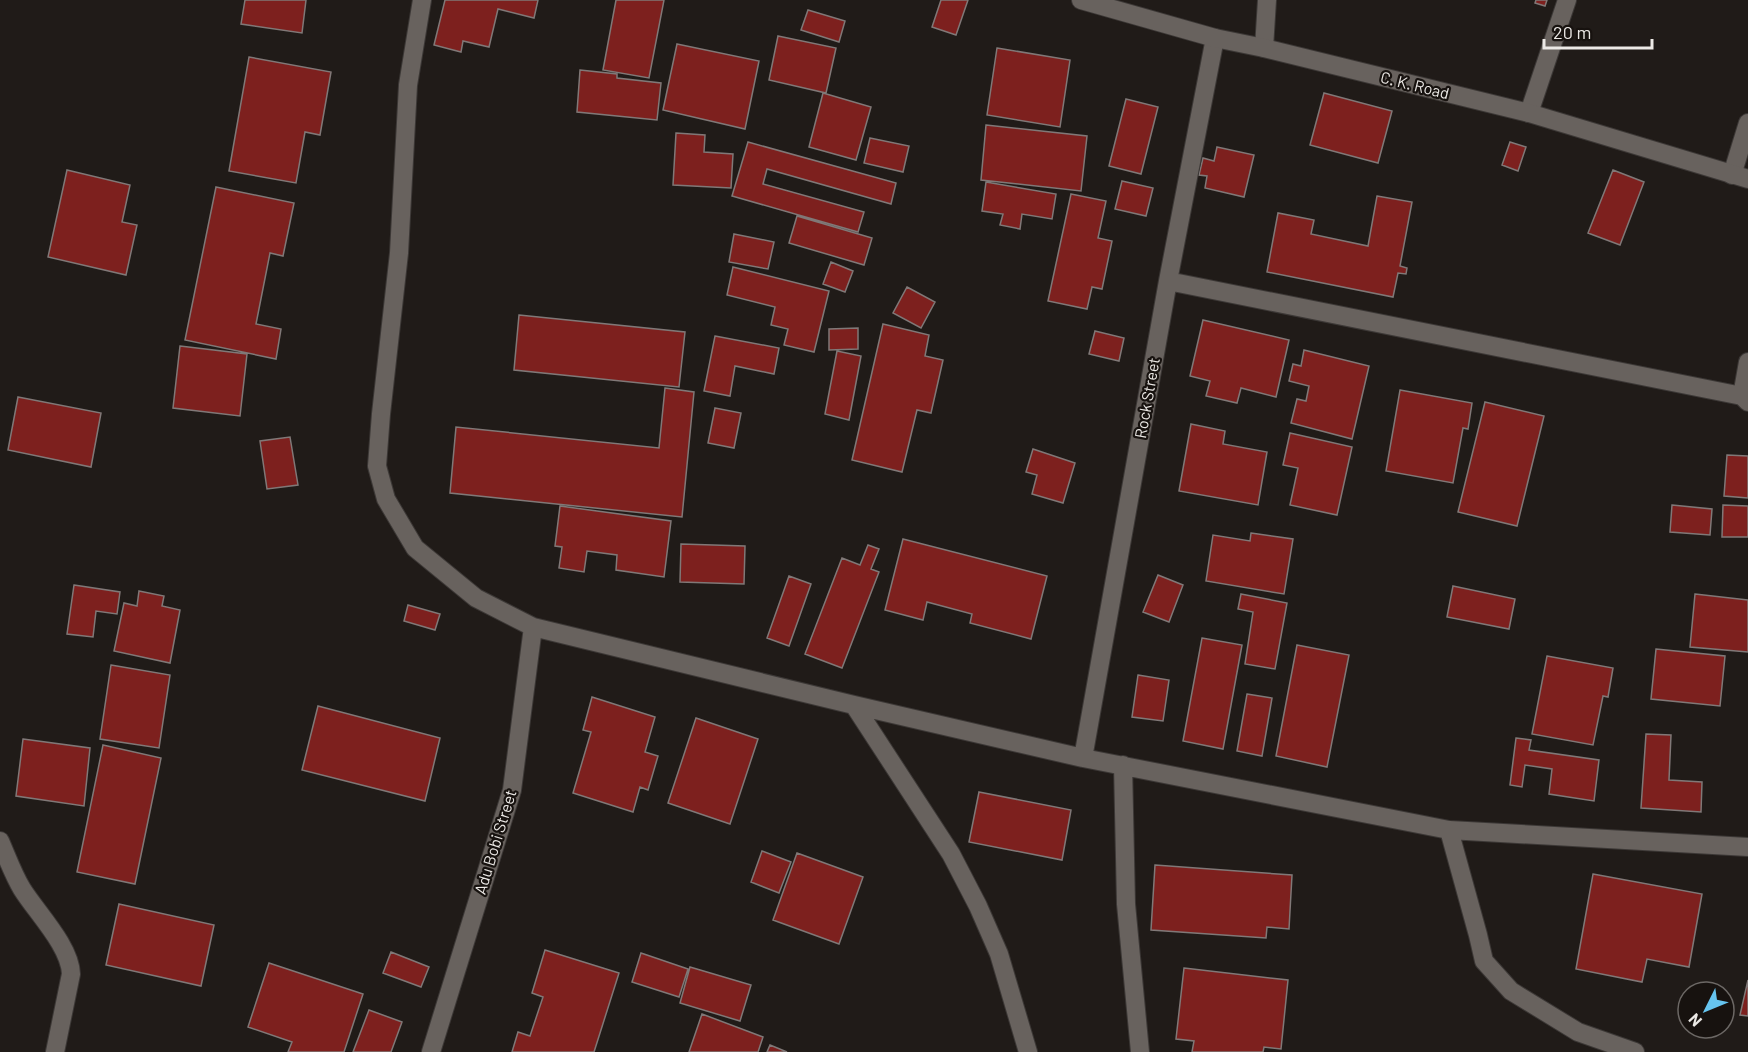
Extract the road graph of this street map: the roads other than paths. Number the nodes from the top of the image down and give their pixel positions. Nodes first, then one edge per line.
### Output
1 (422, 0) edge
2 (1081, 0) edge
3 (1267, 0) edge
4 (1567, 0) edge
5 (1215, 38) junction
6 (1264, 48) junction
7 (1529, 113) junction
8 (1748, 123) edge
9 (1740, 177) edge
10 (1168, 281) junction
11 (1748, 362) edge
12 (1745, 399) edge
13 (533, 627) junction
14 (854, 705) junction
15 (1083, 758) junction
16 (1123, 765) junction
17 (1449, 830) junction
18 (0, 841) edge
19 (1748, 847) edge
20 (55, 1052) edge
21 (431, 1052) edge
22 (1028, 1052) edge
23 (1140, 1052) edge
24 (1635, 1052) edge

1 - 13 street
2 - 5 street, C. K. Road
3 - 6 street
4 - 7 street
5 - 6 street, C. K. Road
5 - 10 street, Rock Street
6 - 7 street, C. K. Road
7 - 9 street, C. K. Road
8 - 9 street
10 - 12 street
10 - 15 street, Rock Street
11 - 12 street
13 - 14 street
13 - 21 street, Adu Bobi Street
14 - 15 street
14 - 22 street
15 - 16 street
16 - 17 street
16 - 23 street
17 - 19 street
17 - 24 street
18 - 20 street

